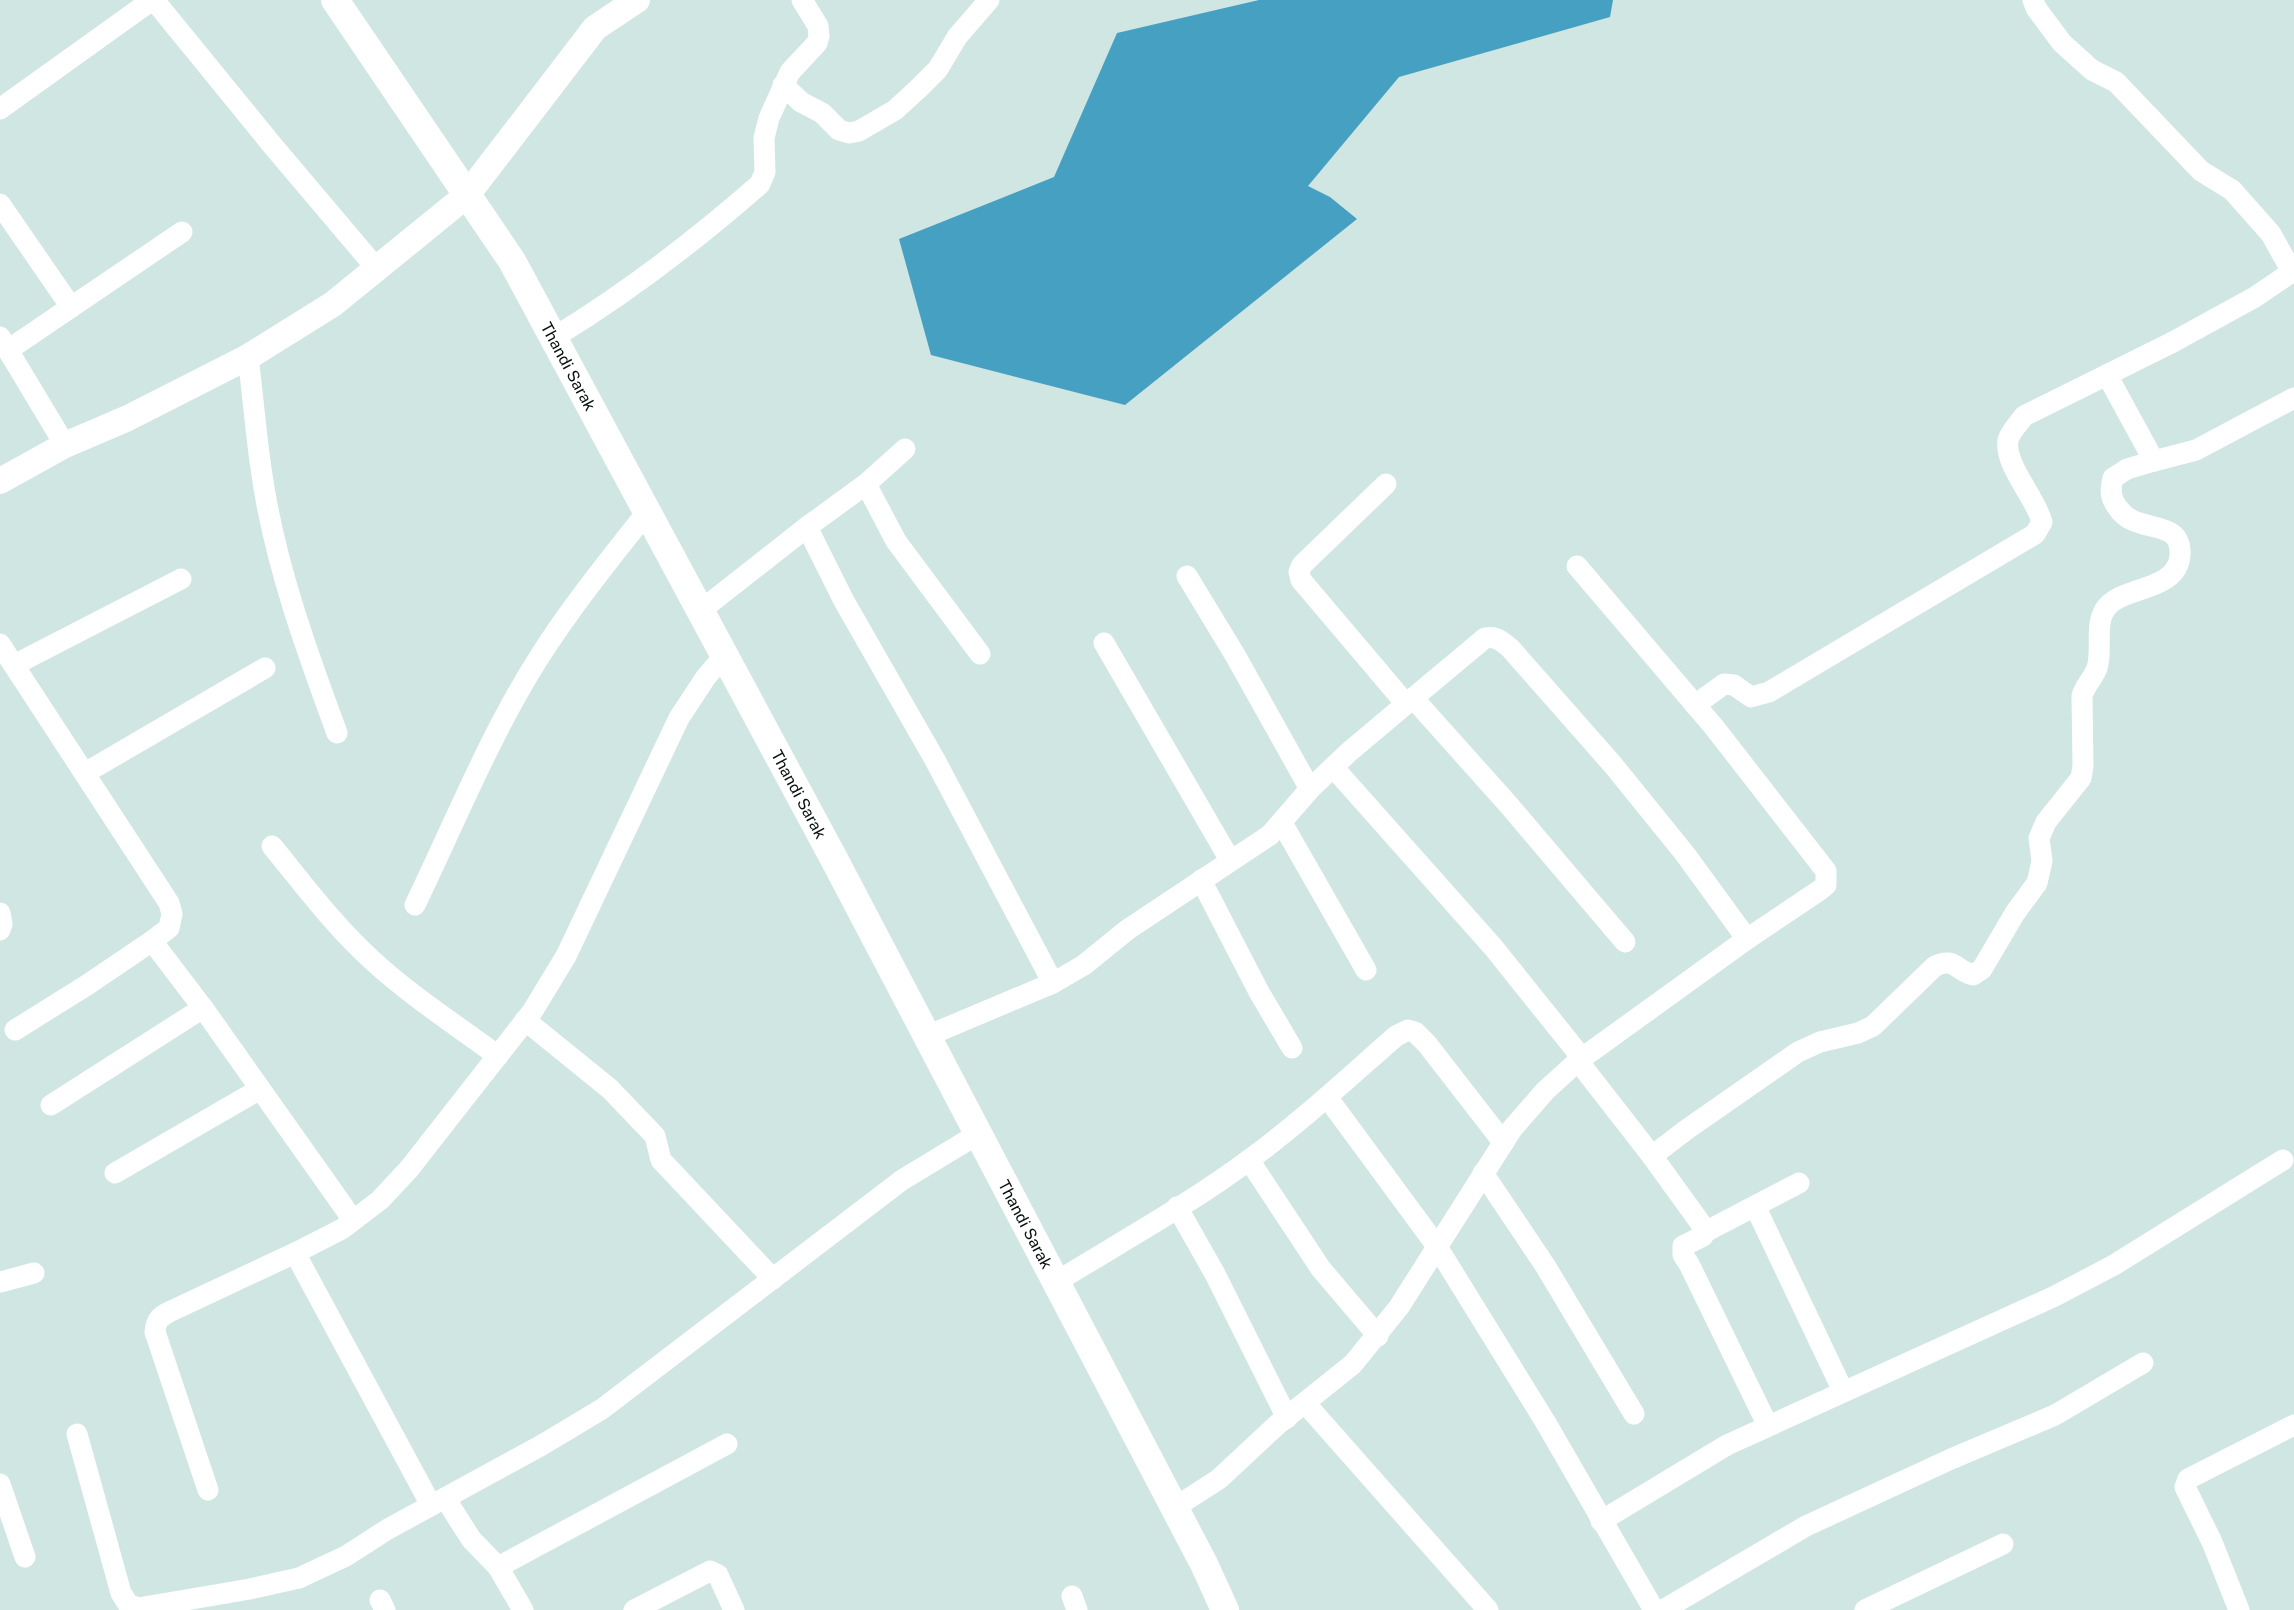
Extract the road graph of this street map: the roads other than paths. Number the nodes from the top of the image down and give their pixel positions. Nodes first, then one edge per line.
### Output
1 (153, 0) edge
2 (335, 0) edge
3 (637, 0) edge
4 (802, 0) edge
5 (989, 0) edge
6 (2033, 0) edge
7 (783, 85) junction
8 (0, 109) edge
9 (467, 195) junction
10 (0, 204) edge
11 (182, 232) dead end
12 (377, 269) junction
13 (2293, 273) edge
14 (71, 307) junction
15 (554, 338) junction
16 (4, 343) edge
17 (248, 357) junction
18 (2107, 375) junction
19 (2294, 398) edge
20 (65, 445) junction
21 (905, 449) dead end
22 (2154, 461) junction
23 (0, 481) edge
24 (866, 484) junction
25 (1386, 484) dead end
26 (647, 512) junction
27 (807, 527) junction
28 (1577, 566) dead end
29 (1187, 576) dead end
30 (181, 579) dead end
31 (700, 611) junction
32 (1104, 643) dead end
33 (0, 644) edge
34 (980, 654) dead end
35 (724, 656) junction
36 (14, 665) junction
37 (265, 668) dead end
38 (1409, 701) junction
39 (1695, 705) junction
40 (337, 733) dead end
41 (1333, 767) junction
42 (85, 773) junction
43 (1310, 789) junction
44 (1282, 823) junction
45 (272, 846) dead end
46 (1230, 860) junction
47 (1201, 880) junction
48 (415, 905) dead end
49 (0, 913) edge
50 (0, 930) edge
51 (1747, 939) junction
52 (153, 941) junction
53 (1625, 942) dead end
54 (1366, 970) dead end
55 (1053, 983) junction
56 (203, 1008) junction
57 (525, 1020) junction
58 (15, 1030) dead end
59 (927, 1036) junction
60 (1292, 1048) dead end
61 (498, 1056) junction
62 (1580, 1060) junction
63 (260, 1089) junction
64 (1327, 1097) junction
65 (51, 1105) dead end
66 (978, 1134) junction
67 (1503, 1142) junction
68 (1652, 1156) junction
69 (2283, 1160) dead end
70 (1249, 1161) junction
71 (115, 1173) dead end
72 (1483, 1173) junction
73 (1799, 1183) dead end
74 (1755, 1206) junction
75 (1177, 1207) junction
76 (353, 1220) junction
77 (1705, 1232) junction
78 (1436, 1245) junction
79 (295, 1253) junction
80 (34, 1273) dead end
81 (773, 1279) junction
82 (1056, 1281) junction
83 (0, 1282) edge
84 (1378, 1336) junction
85 (2143, 1363) dead end
86 (1843, 1390) junction
87 (1305, 1403) junction
88 (1634, 1414) dead end
89 (1287, 1418) junction
90 (2294, 1425) edge
91 (1768, 1426) junction
92 (77, 1434) dead end
93 (727, 1444) dead end
94 (0, 1484) edge
95 (208, 1490) dead end
96 (438, 1502) junction
97 (1174, 1508) junction
98 (1601, 1521) junction
99 (2003, 1544) dead end
100 (25, 1557) dead end
101 (498, 1567) junction
102 (1891, 1604) edge
103 (523, 1610) edge
104 (634, 1610) edge
105 (734, 1610) edge
106 (1225, 1610) edge
107 (1488, 1610) edge
108 (1654, 1610) edge
109 (1663, 1610) edge
110 (1865, 1610) edge
111 (2239, 1610) edge

1 - 8 street
1 - 12 street
2 - 9 main road, Thandi Sarak
3 - 9 street
4 - 7 street
5 - 7 street
6 - 13 street
7 - 15 street
9 - 12 street
9 - 15 main road, Thandi Sarak
10 - 14 street
11 - 14 street
12 - 17 street
13 - 18 street
14 - 16 street
15 - 26 main road, Thandi Sarak
16 - 20 street
17 - 20 street
17 - 40 street
18 - 22 street
18 - 39 street
19 - 22 street
20 - 23 street
21 - 24 street
22 - 68 street
24 - 27 street
24 - 34 street
25 - 38 street
26 - 31 main road, Thandi Sarak
26 - 48 street
27 - 31 street
27 - 55 street
28 - 39 street
29 - 43 street
30 - 36 street
31 - 35 main road, Thandi Sarak
32 - 46 street
33 - 36 street
35 - 57 street
35 - 59 main road, Thandi Sarak
36 - 42 street
37 - 42 street
38 - 41 street
38 - 51 street
38 - 53 street
39 - 51 street
41 - 43 street
41 - 62 street
42 - 52 street
43 - 44 street
44 - 46 street
44 - 54 street
45 - 61 street
46 - 47 street
47 - 55 street
47 - 60 street
49 - 50 street
51 - 62 street
52 - 56 street
52 - 58 street
55 - 59 street
56 - 63 street
56 - 65 street
57 - 61 street
57 - 81 street
59 - 66 main road, Thandi Sarak
61 - 76 street
62 - 67 street
62 - 68 street
63 - 71 street
63 - 76 street
64 - 67 street
64 - 70 street
64 - 78 street
66 - 81 street
66 - 82 main road, Thandi Sarak
67 - 72 street
68 - 77 street
69 - 86 street
70 - 75 street
70 - 84 street
72 - 78 street
72 - 88 street
73 - 74 street
74 - 77 street
74 - 86 street
75 - 82 street
75 - 89 street
76 - 79 street
77 - 91 street
78 - 84 street
78 - 98 street
79 - 95 street
79 - 96 street
80 - 83 street
81 - 96 street
82 - 97 main road, Thandi Sarak
84 - 87 street
85 - 109 street
86 - 91 street
87 - 89 street
87 - 107 street
89 - 97 street
90 - 111 street
91 - 98 street
92 - 96 street
93 - 101 street
94 - 100 street
96 - 101 street
97 - 106 main road, Thandi Sarak
98 - 108 street
99 - 102 street
101 - 103 street
102 - 110 street
104 - 105 street

